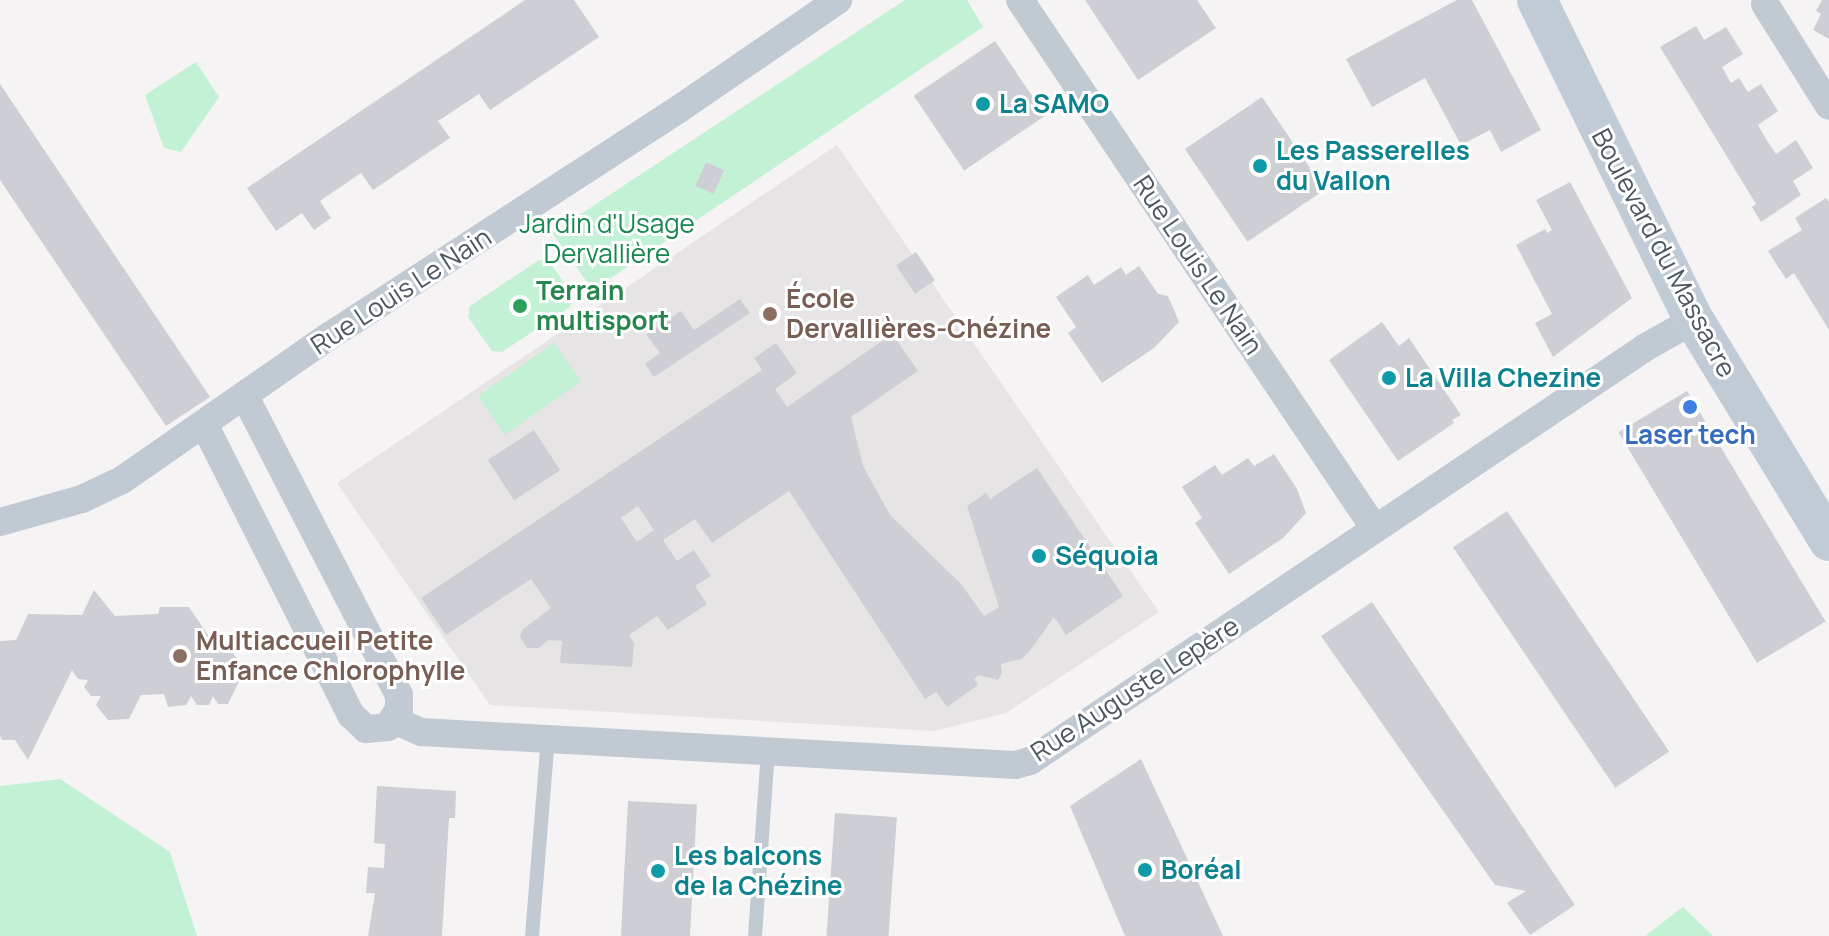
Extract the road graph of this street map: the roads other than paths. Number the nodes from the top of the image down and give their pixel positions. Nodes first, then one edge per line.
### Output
1 (838, 0) edge
2 (1020, 0) edge
3 (1537, 0) edge
4 (1765, 4) dead end
5 (1829, 106) edge
6 (1694, 320) junction
7 (246, 398) junction
8 (204, 424) junction
9 (0, 522) edge
10 (1375, 529) junction
11 (1829, 541) edge
12 (394, 720) junction
13 (548, 739) junction
14 (768, 751) junction
15 (532, 936) edge
16 (755, 936) edge

1 - 7 street, Rue Louis Le Nain
2 - 10 street, Rue Louis Le Nain
3 - 6 main road, Boulevard du Massacre
4 - 5 street
6 - 10 street, Rue Auguste Lepère
6 - 11 main road, Boulevard du Massacre
7 - 8 street, Rue Louis Le Nain
7 - 12 street
8 - 9 street, Rue Louis Le Nain
8 - 12 street, Rue Auguste Lepère
10 - 14 street, Rue Auguste Lepère
12 - 13 street, Rue Auguste Lepère
13 - 14 street, Rue Auguste Lepère
13 - 15 lane
14 - 16 lane

